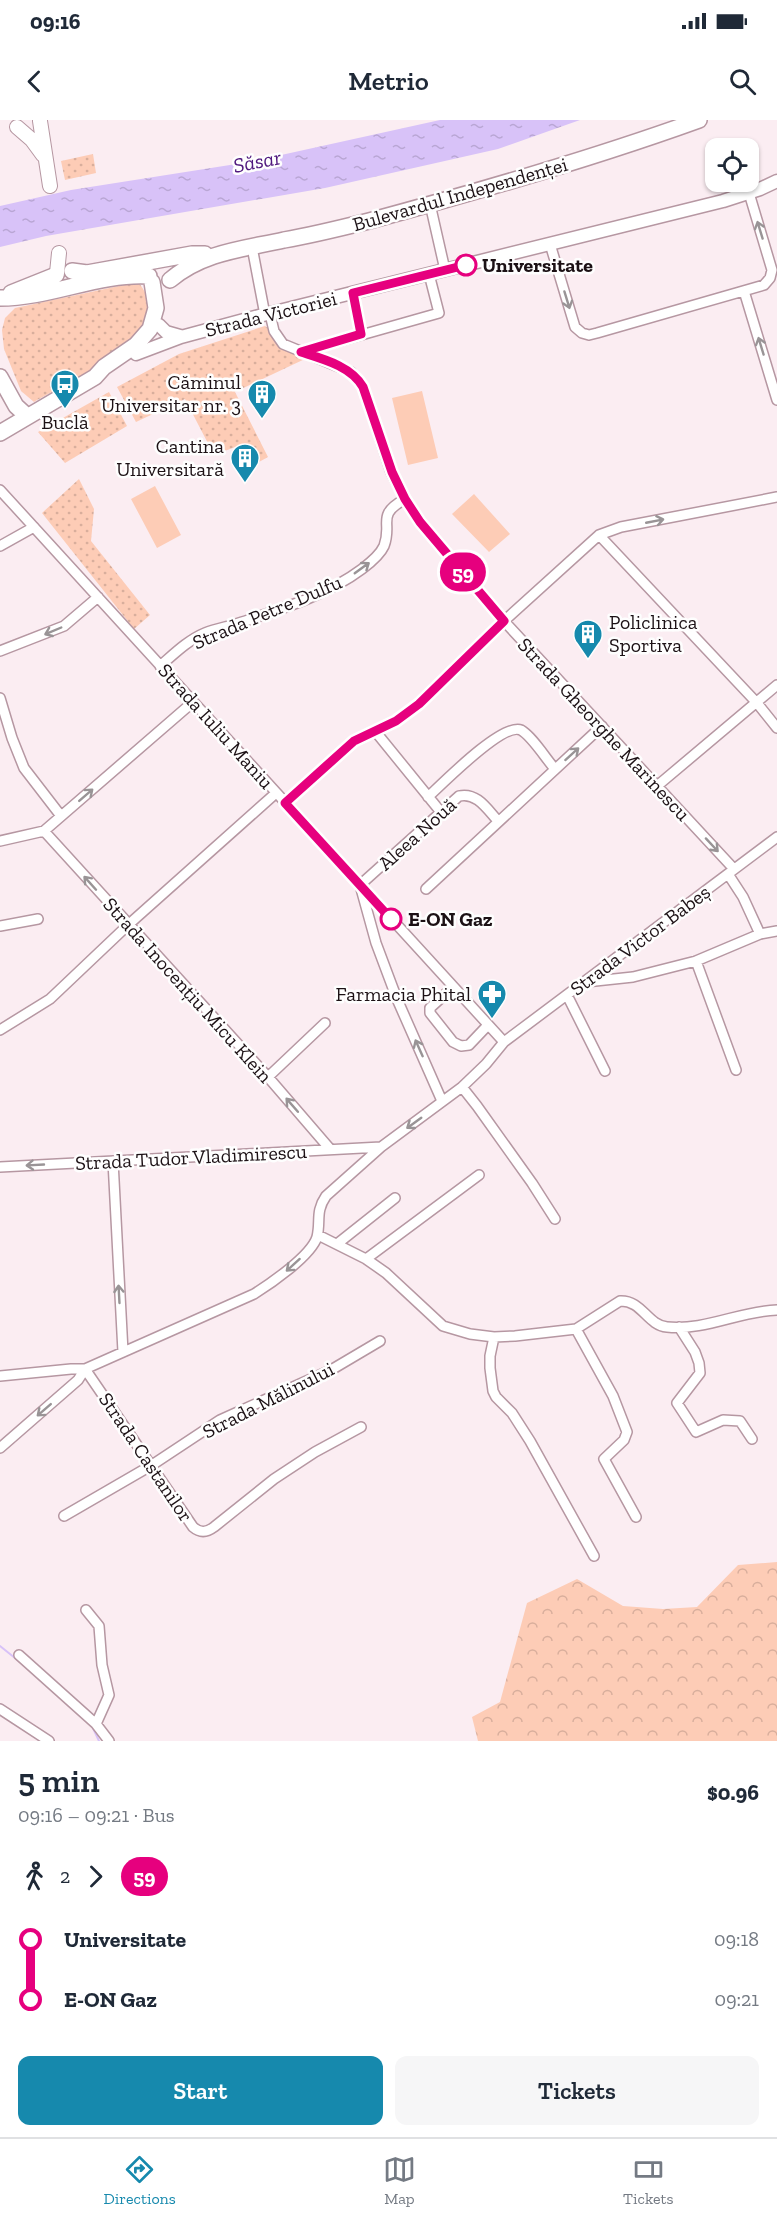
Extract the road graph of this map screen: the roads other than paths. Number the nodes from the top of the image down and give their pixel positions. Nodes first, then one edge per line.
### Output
1 (699, 120) edge
2 (40, 121) edge
3 (13, 123) edge
4 (45, 157) junction
5 (777, 181) edge
6 (50, 186) dead end
7 (749, 194) junction
8 (430, 204) junction
9 (550, 244) junction
10 (252, 247) junction
11 (192, 254) junction
12 (217, 254) junction
13 (59, 255) dead end
14 (445, 270) junction
15 (429, 274) junction
16 (64, 277) junction
17 (159, 280) junction
18 (744, 291) junction
19 (353, 293) junction
20 (1, 299) edge
21 (267, 314) junction
22 (159, 325) junction
23 (361, 334) junction
24 (181, 337) junction
25 (301, 352) junction
26 (136, 354) junction
27 (99, 374) junction
28 (0, 377) edge
29 (777, 400) edge
30 (27, 416) junction
31 (0, 433) edge
32 (0, 490) edge
33 (776, 497) edge
34 (405, 499) junction
35 (34, 527) junction
36 (599, 535) junction
37 (0, 546) edge
38 (98, 597) junction
39 (504, 621) junction
40 (0, 651) edge
41 (160, 666) junction
42 (777, 685) edge
43 (0, 698) edge
44 (193, 702) junction
45 (757, 703) junction
46 (602, 726) junction
47 (777, 728) edge
48 (375, 730) junction
49 (12, 738) junction
50 (0, 741) edge
51 (555, 769) junction
52 (657, 786) junction
53 (276, 793) junction
54 (428, 797) junction
55 (285, 803) junction
56 (440, 811) junction
57 (61, 816) junction
58 (498, 821) junction
59 (44, 831) junction
60 (777, 837) edge
61 (0, 840) edge
62 (731, 872) junction
63 (360, 885) junction
64 (426, 889) dead end
65 (38, 919) dead end
66 (128, 925) junction
67 (0, 926) edge
68 (768, 933) edge
69 (777, 941) edge
70 (696, 961) junction
71 (584, 982) junction
72 (453, 987) junction
73 (567, 994) junction
74 (325, 1023) dead end
75 (488, 1025) junction
76 (0, 1030) edge
77 (504, 1042) junction
78 (736, 1070) dead end
79 (605, 1071) dead end
80 (268, 1077) junction
81 (462, 1088) junction
82 (442, 1101) junction
83 (381, 1147) junction
84 (330, 1149) junction
85 (112, 1161) junction
86 (0, 1167) edge
87 (479, 1175) dead end
88 (395, 1198) dead end
89 (555, 1219) dead end
90 (318, 1235) junction
91 (337, 1244) junction
92 (366, 1259) junction
93 (777, 1310) edge
94 (679, 1328) junction
95 (576, 1329) junction
96 (494, 1337) junction
97 (380, 1341) dead end
98 (123, 1352) junction
99 (85, 1369) junction
100 (0, 1376) edge
101 (361, 1427) dead end
102 (752, 1438) dead end
103 (0, 1448) edge
104 (152, 1466) junction
105 (64, 1516) dead end
106 (636, 1517) dead end
107 (594, 1556) dead end
108 (86, 1610) dead end
109 (19, 1655) dead end
110 (0, 1709) edge
111 (96, 1724) junction
112 (50, 1741) edge
113 (109, 1741) edge

1 - 8 main road, Bulevardul Independenței
2 - 3 main road
2 - 4 main road
3 - 4 main road
4 - 6 main road
5 - 7 street, Strada Victoriei
7 - 9 street, Strada Victoriei
18 -> 7 street
8 - 10 main road, Bulevardul Independenței
8 - 14 street
9 - 14 street, Strada Victoriei
9 -> 18 street
10 - 12 main road, Bulevardul Independenței
10 - 21 street, Strada Gheorghe Marinescu
11 - 12 main road, Bulevardul Independenței
11 - 16 main road, Bulevardul Independenței
11 - 17 main road
12 - 17 main road, Bulevardul Independenței
13 - 16 main road
14 - 15 street, Strada Victoriei
15 - 19 street, Strada Victoriei
15 - 23 street
16 - 17 main road, Bulevardul Independenței
16 - 20 main road, Bulevardul Independenței
17 - 22 main road, Strada Victoriei
17 - 27 main road, Strada Victoriei
29 -> 18 street
19 - 21 street, Strada Victoriei
19 - 23 street
21 - 24 street, Strada Victoriei
21 - 25 street, Strada Gheorghe Marinescu
22 - 24 street, Strada Victoriei
22 - 26 main road, Strada Victoriei
23 - 25 street
24 - 26 street, Strada Victoriei
25 - 34 street, Strada Gheorghe Marinescu
26 - 27 main road, Strada Victoriei
27 - 30 main road, Strada Victoriei
28 - 30 main road
30 - 31 main road, Strada Victoriei
32 - 35 street, Strada Iuliu Maniu
36 -> 33 street
34 - 39 street, Strada Gheorghe Marinescu
41 -> 34 street, Strada Petre Dulfu
35 - 37 street
35 - 38 street, Strada Iuliu Maniu
36 - 39 street
36 - 45 street
38 -> 40 street
38 - 41 street, Strada Iuliu Maniu
39 - 46 street, Strada Gheorghe Marinescu
39 - 48 street
41 - 44 street, Strada Iuliu Maniu
42 - 45 street
43 - 49 street
44 - 53 street, Strada Iuliu Maniu
57 -> 44 street
45 - 47 street
45 - 52 street
51 -> 46 street
46 - 52 street, Strada Gheorghe Marinescu
48 - 54 street
48 - 55 street
49 - 50 street
49 - 57 street
51 - 54 street, Aleea Nouă
51 - 58 street
52 -> 62 street, Strada Gheorghe Marinescu
53 - 55 street, Strada Iuliu Maniu
53 - 66 street
54 - 56 street
55 - 63 street, Strada Iuliu Maniu
56 - 58 street, Aleea Nouă
56 - 63 street, Aleea Nouă
57 - 59 street
58 - 64 street
59 - 61 street
66 -> 59 street, Strada Inocențiu Micu Klein
60 - 62 street, Strada Victor Babeș
62 - 68 street, Strada Gheorghe Marinescu
62 - 71 street, Strada Victor Babeș
63 - 72 street, Strada Iuliu Maniu
82 -> 63 street
65 - 67 street
66 - 76 street
66 - 80 street, Strada Inocențiu Micu Klein
68 - 69 street
68 - 70 street
70 - 71 street
70 - 78 street
71 - 73 street, Strada Victor Babeș
72 - 75 street, Strada Iuliu Maniu
72 - 75 street
73 - 77 street, Strada Victor Babeș
73 - 79 street
74 - 80 street
75 - 77 street, Strada Iuliu Maniu
77 - 81 street, Strada Victor Babeș
84 -> 80 street, Strada Inocențiu Micu Klein
81 - 82 street, Strada Victor Babeș
81 - 89 street
82 -> 83 street, Strada Victor Babeș
83 - 84 street, Strada Tudor Vladimirescu
83 - 90 street, Strada Victor Babeș
84 - 85 street, Strada Tudor Vladimirescu
85 -> 86 street, Strada Tudor Vladimirescu
98 -> 85 street
87 - 92 street
88 - 91 street
90 - 91 street
90 -> 98 street
91 - 92 street
92 - 96 street
93 - 94 street
94 - 95 street
94 - 102 street
95 - 96 street
95 - 106 street
96 - 107 street
97 - 104 street, Strada Mălinului
98 - 99 street
99 - 100 street
99 -> 103 street
99 - 104 street, Strada Castanilor
101 - 104 street, Strada Castanilor
104 - 105 street, Strada Mălinului
108 - 111 street
109 - 111 street
110 - 112 street
111 - 113 street

